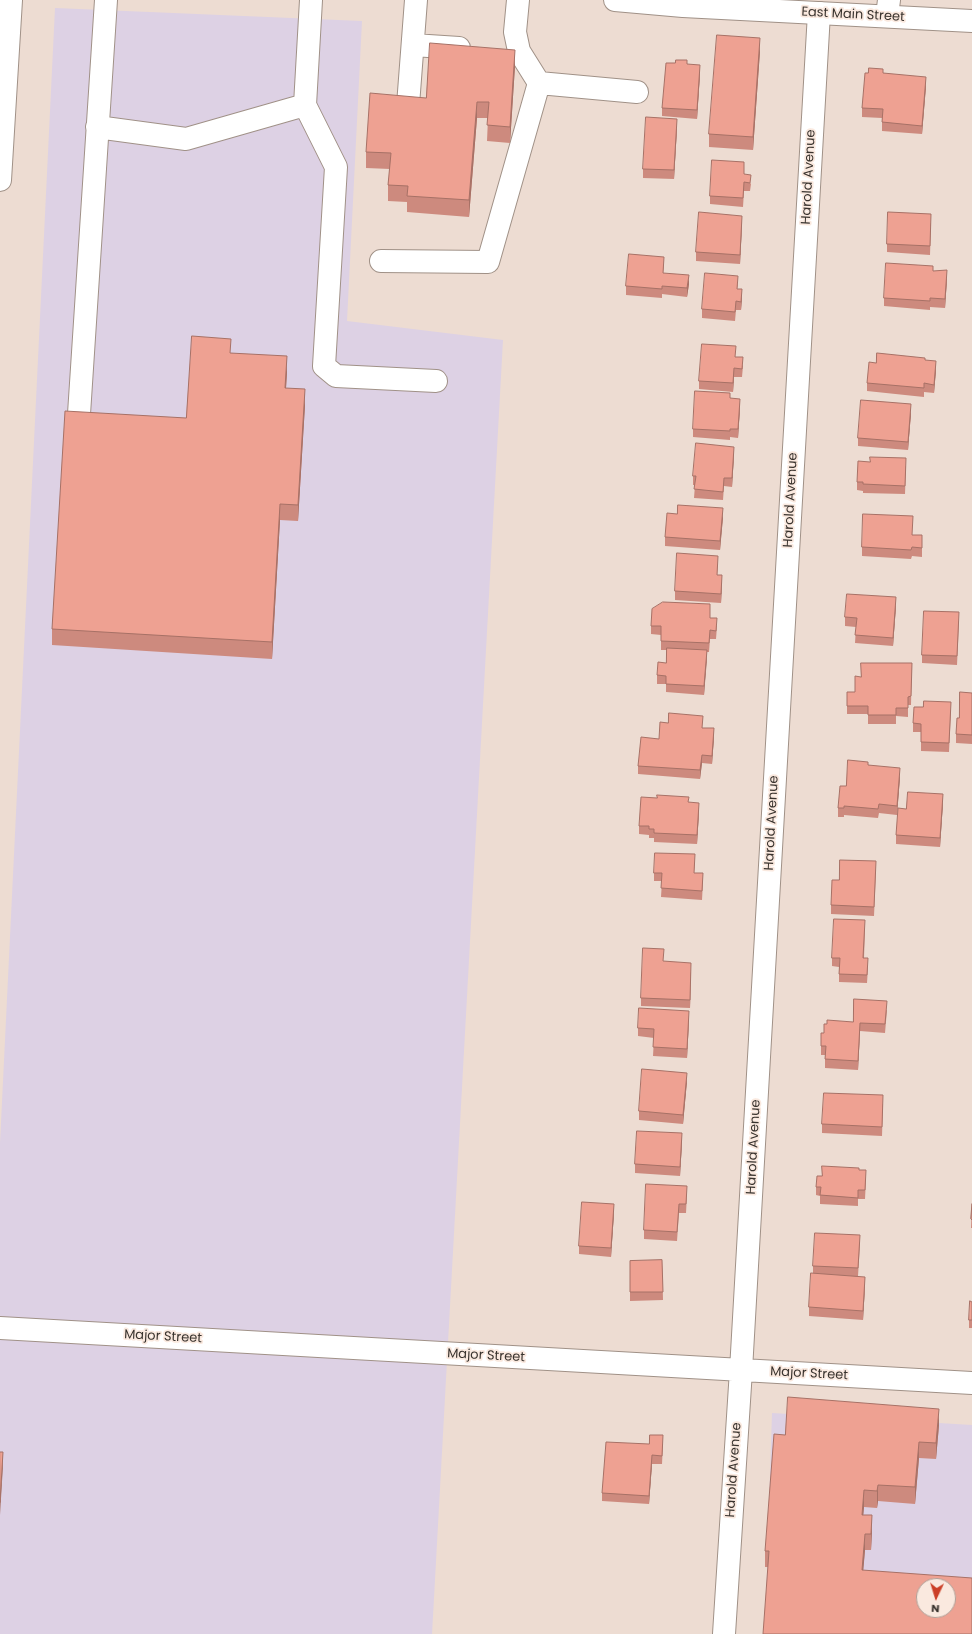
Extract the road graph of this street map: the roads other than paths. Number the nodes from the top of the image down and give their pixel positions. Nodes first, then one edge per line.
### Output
1 (11, 0) edge
2 (106, 0) edge
3 (311, 0) edge
4 (416, 0) edge
5 (518, 0) edge
6 (615, 0) edge
7 (683, 3) edge
8 (888, 8) edge
9 (819, 13) junction
10 (972, 21) edge
11 (413, 45) junction
12 (518, 51) junction
13 (538, 83) junction
14 (637, 92) dead end
15 (305, 105) junction
16 (408, 105) edge
17 (97, 127) junction
18 (0, 180) edge
19 (381, 261) dead end
20 (436, 381) dead end
21 (80, 414) edge
22 (0, 1328) edge
23 (741, 1370) junction
24 (972, 1383) edge
25 (724, 1634) edge

1 - 18 street
2 - 17 street
3 - 15 street
4 - 11 street
5 - 12 street
6 - 7 street, East Main Street
7 - 9 street, East Main Street
8 - 9 street, East Main Street
8 - 10 street, East Main Street
9 - 23 street, Harold Avenue
11 - 12 street
11 - 16 street
12 - 13 street
13 - 14 street
13 - 19 street
15 - 17 street
15 - 20 street
17 - 21 street
22 - 23 street, Major Street
23 - 24 street, Major Street
23 - 25 street, Harold Avenue

